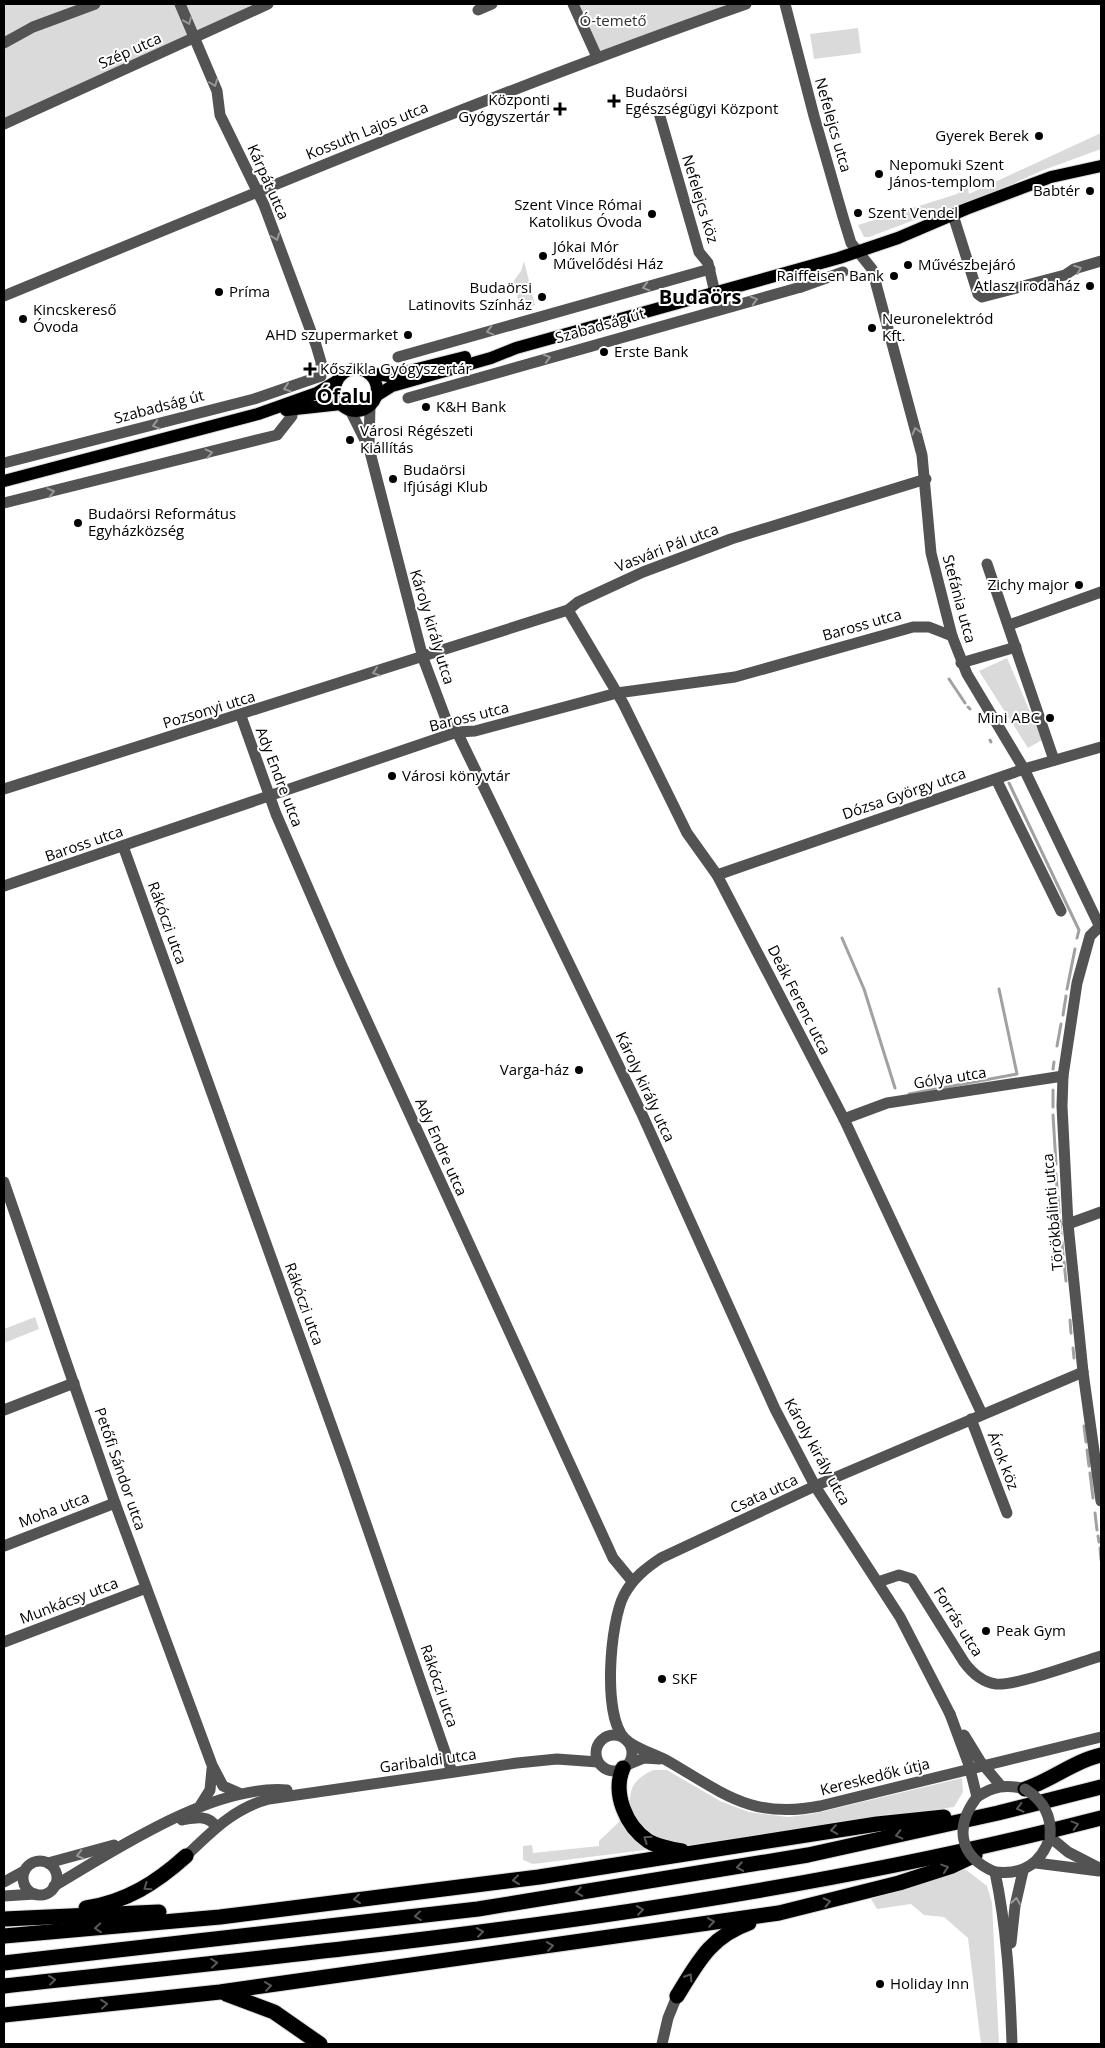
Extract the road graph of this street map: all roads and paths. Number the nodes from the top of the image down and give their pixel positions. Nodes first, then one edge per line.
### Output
1 (95, 4) edge
2 (180, 4) edge
3 (268, 4) edge
4 (492, 4) edge
5 (573, 4) edge
6 (746, 4) edge
7 (785, 4) edge
8 (478, 10) dead end
9 (195, 38) junction
10 (4, 43) edge
11 (597, 57) junction
12 (659, 113) dead end
13 (4, 124) edge
14 (1101, 166) edge
15 (256, 193) junction
16 (953, 215) junction
17 (859, 252) junction
18 (1101, 261) edge
19 (710, 269) junction
20 (796, 271) junction
21 (844, 272) dead end
22 (801, 287) junction
23 (715, 293) junction
24 (4, 296) edge
25 (516, 348) junction
26 (398, 357) dead end
27 (368, 373) junction
28 (321, 376) joint
29 (337, 381) junction
30 (408, 398) dead end
31 (373, 401) junction
32 (345, 407) junction
33 (291, 410) junction
34 (258, 414) junction
35 (369, 448) junction
36 (4, 463) edge
37 (926, 478) junction
38 (4, 481) edge
39 (4, 504) edge
40 (987, 564) dead end
41 (1101, 592) edge
42 (568, 610) junction
43 (1009, 625) junction
44 (952, 636) junction
45 (1016, 647) junction
46 (423, 658) junction
47 (961, 663) junction
48 (617, 693) junction
49 (240, 716) junction
50 (457, 732) junction
51 (1101, 747) edge
52 (1054, 760) junction
53 (1024, 769) junction
54 (996, 779) junction
55 (4, 789) edge
56 (270, 796) junction
57 (123, 846) junction
58 (718, 875) junction
59 (4, 886) edge
60 (1061, 911) dead end
61 (1100, 927) edge
62 (1063, 1076) junction
63 (844, 1118) junction
64 (4, 1182) edge
65 (1101, 1212) edge
66 (1068, 1224) junction
67 (1083, 1372) junction
68 (74, 1383) junction
69 (4, 1410) edge
70 (977, 1417) junction
71 (815, 1486) junction
72 (1101, 1501) edge
73 (115, 1503) junction
74 (1007, 1513) dead end
75 (4, 1546) edge
76 (632, 1581) junction
77 (878, 1582) junction
78 (146, 1588) junction
79 (4, 1642) edge
80 (1101, 1656) edge
81 (612, 1702) junction
82 (950, 1714) junction
83 (1101, 1737) edge
84 (625, 1739) junction
85 (600, 1742) junction
86 (1101, 1755) edge
87 (557, 1759) junction
88 (665, 1759) junction
89 (598, 1762) junction
90 (212, 1765) junction
91 (625, 1766) junction
92 (452, 1772) junction
93 (1001, 1786) junction
94 (1101, 1787) edge
95 (1025, 1789) junction
96 (305, 1792) junction
97 (239, 1793) junction
98 (977, 1797) junction
99 (200, 1806) junction
100 (998, 1813) junction
101 (1101, 1818) edge
102 (170, 1822) junction
103 (216, 1827) junction
104 (143, 1835) junction
105 (1050, 1837) junction
106 (994, 1846) junction
107 (693, 1854) junction
108 (186, 1856) joint
109 (48, 1863) junction
110 (1036, 1863) junction
111 (1101, 1870) edge
112 (24, 1871) junction
113 (1023, 1871) junction
114 (995, 1872) junction
115 (4, 1882) edge
116 (54, 1886) junction
117 (35, 1894) junction
118 (4, 1896) edge
119 (303, 1905) junction
120 (779, 1913) junction
121 (30, 1918) junction
122 (4, 1919) edge
123 (4, 1936) edge
124 (4, 1963) edge
125 (1009, 1967) junction
126 (4, 1986) edge
127 (220, 1992) junction
128 (677, 1996) joint
129 (4, 2015) edge
130 (320, 2044) edge
131 (662, 2044) edge
132 (1012, 2044) edge

1 - 10 street
2 -> 9 street, Kárpát utca
3 - 9 street, Szép utca
4 - 8 street
5 - 11 street
6 - 11 street, Kossuth Lajos utca
7 - 17 street, Nefelejcs utca
9 - 13 street, Szép utca
9 -> 15 street, Kárpát utca
11 - 15 street, Kossuth Lajos utca
12 - 19 street, Nefelejcs köz
14 - 16 main road, Szabadság út
15 - 24 street, Kossuth Lajos utca
15 -> 28 street, Kárpát utca
16 - 17 main road, Szabadság út
16 -> 18 street
17 - 20 main road, Szabadság út
37 -> 17 street, Stefánia utca
19 - 23 street, Nefelejcs köz
19 -> 26 street, Szabadság út
20 - 22 street
20 - 23 main road, Szabadság út
21 - 22 street, Szabadság út
30 -> 22 street, Szabadság út
23 - 25 main road, Szabadság út
25 - 27 main road, Szabadság út
25 - 31 main road, Szabadság út
27 - 29 main road
27 - 31 main road
28 -> 36 street, Szabadság út
29 - 32 main road
29 - 34 main road
31 - 32 main road
31 - 35 street, Károly király utca
32 - 33 main road
32 - 35 street, Károly király utca
33 - 34 main road
39 -> 33 street
34 - 38 main road
35 - 46 street, Károly király utca
37 - 42 street, Vasvári Pál utca
37 - 44 street, Stefánia utca
40 - 43 street
41 - 43 street
42 - 46 street, Vasvári Pál utca
42 - 48 street, Deák Ferenc utca
43 - 45 street
44 - 47 street, Stefánia utca
44 - 48 street, Baross utca
45 - 47 street
45 - 52 street
46 -> 49 street, Pozsonyi utca
46 - 50 street, Károly király utca
47 - 53 street, Stefánia utca
48 - 50 street, Baross utca
48 - 58 street, Deák Ferenc utca
49 - 55 street, Pozsonyi utca
49 - 56 street, Ady Endre utca
50 - 56 street, Baross utca
50 - 71 street, Károly király utca
51 - 52 street, Dózsa György utca
52 - 53 street, Dózsa György utca
53 - 54 street, Dózsa György utca
53 - 61 street, Stefánia utca
54 - 58 street, Dózsa György utca
54 - 60 street
56 - 57 street, Baross utca
56 - 76 street, Ady Endre utca
57 - 59 street, Baross utca
57 - 92 street, Rákóczi utca
58 - 63 street, Deák Ferenc utca
61 - 62 street, Törökbálinti utca
62 - 63 street, Gólya utca
62 - 66 street, Törökbálinti utca
63 - 70 street, Deák Ferenc utca
64 - 68 street, Petőfi Sándor utca
65 - 66 street
66 - 67 street, Törökbálinti utca
67 - 70 street, Csata utca
67 - 72 street, Törökbálinti utca
68 - 69 street
68 - 73 street, Petőfi Sándor utca
70 - 71 street, Csata utca
70 - 74 street, Árok köz
71 - 76 street, Csata utca
71 - 77 street, Károly király utca
73 - 75 street, Moha utca
73 - 78 street, Petőfi Sándor utca
76 - 81 street, Csata utca
77 - 80 street, Forrás utca
77 - 82 street, Károly király utca
78 - 79 street, Munkácsy utca
78 - 90 street, Petőfi Sándor utca
81 - 84 street, Csata utca
81 - 85 street, Csata utca
82 - 93 street, bridge
82 - 98 street, bridge
83 - 88 street, Kereskedők útja
84 - 85 street
84 - 88 street, Kereskedők útja
84 - 91 street
85 - 87 street, Garibaldi utca
85 - 89 street
86 - 95 highway
87 - 89 street, Garibaldi utca
87 - 92 street, Garibaldi utca
88 - 91 street
89 - 91 street
90 - 97 street, Petőfi Sándor utca
90 - 99 street, Petőfi Sándor utca
107 -> 91 highway
92 - 96 street, Garibaldi utca
93 - 95 street
93 - 98 street
94 -> 100 highway
95 - 105 street, bridge
96 - 97 street, Garibaldi utca
96 - 103 street, Garibaldi utca
97 - 99 street, Garibaldi utca
98 - 114 street, bridge
99 - 102 street, Garibaldi utca
100 -> 107 highway
100 -> 124 highway
106 -> 101 highway
102 - 103 street, Garibaldi utca
102 - 104 street, Garibaldi utca
103 - 108 street, Garibaldi utca
104 -> 109 street, Garibaldi utca
104 - 116 street, Garibaldi utca
105 - 110 street
105 - 111 street
120 -> 106 highway
126 -> 106 highway
107 -> 119 highway
108 -> 121 highway
109 - 112 street
109 - 116 street
110 - 111 street
110 - 113 street
112 - 115 street
112 - 117 street
113 - 114 street
125 -> 113 street
114 - 125 street
116 - 117 street
117 - 118 street
119 - 121 highway
119 -> 123 highway
127 -> 120 highway
128 -> 120 highway
121 - 122 highway
125 - 132 street
129 -> 127 highway
127 - 130 highway
128 - 131 street

